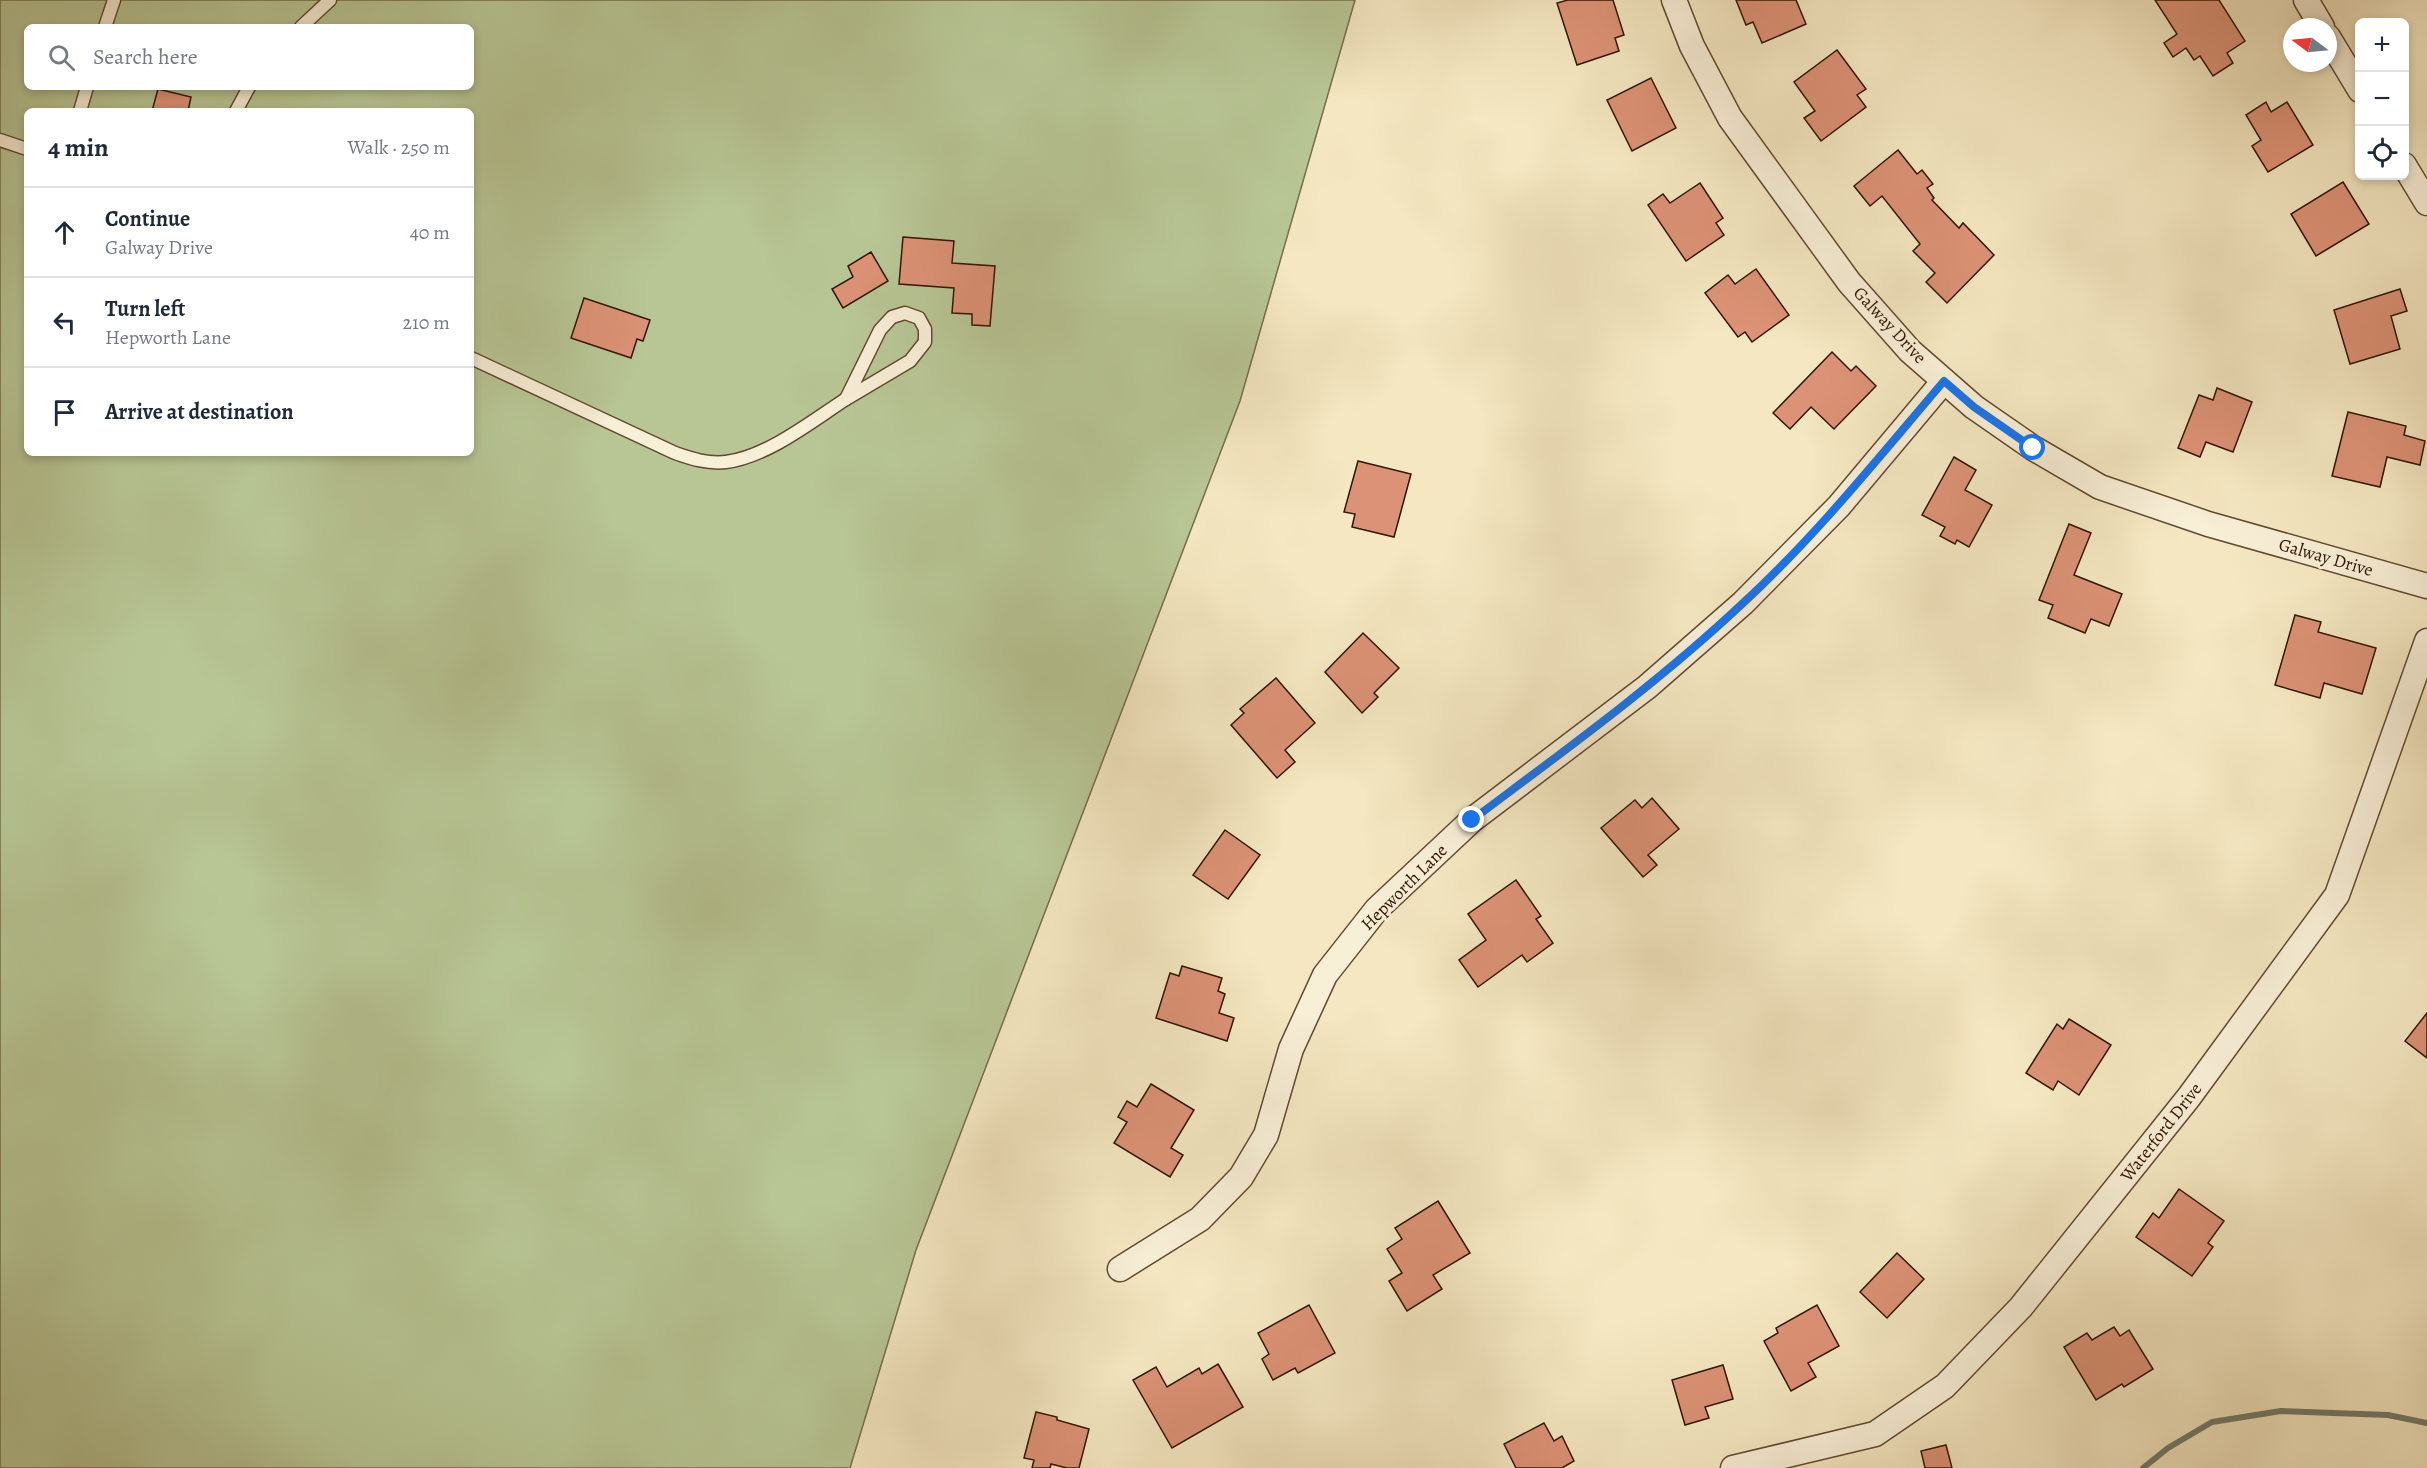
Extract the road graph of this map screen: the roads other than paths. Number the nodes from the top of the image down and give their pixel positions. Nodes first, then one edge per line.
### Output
1 (114, 0) edge
2 (330, 0) edge
3 (1674, 0) edge
4 (2306, 0) edge
5 (2317, 18) edge
6 (106, 24) edge
7 (304, 24) edge
8 (2337, 52) edge
9 (2355, 82) edge
10 (86, 90) edge
11 (247, 90) edge
12 (81, 108) edge
13 (238, 108) edge
14 (0, 140) edge
15 (24, 148) edge
16 (2409, 173) edge
17 (2427, 203) edge
18 (474, 359) edge
19 (1944, 381) junction
20 (846, 399) junction
21 (2427, 586) edge
22 (2427, 641) edge
23 (1120, 1269) dead end
24 (1733, 1468) edge

1 - 6 lane
2 - 7 lane
3 - 19 street, Galway Drive
4 - 5 street
8 - 9 street
10 - 12 lane
11 - 13 lane
14 - 15 lane
16 - 17 street
18 - 20 lane
19 - 21 street, Galway Drive
19 - 23 street, Hepworth Lane
20 - 20 lane
22 - 24 street, Waterford Drive

